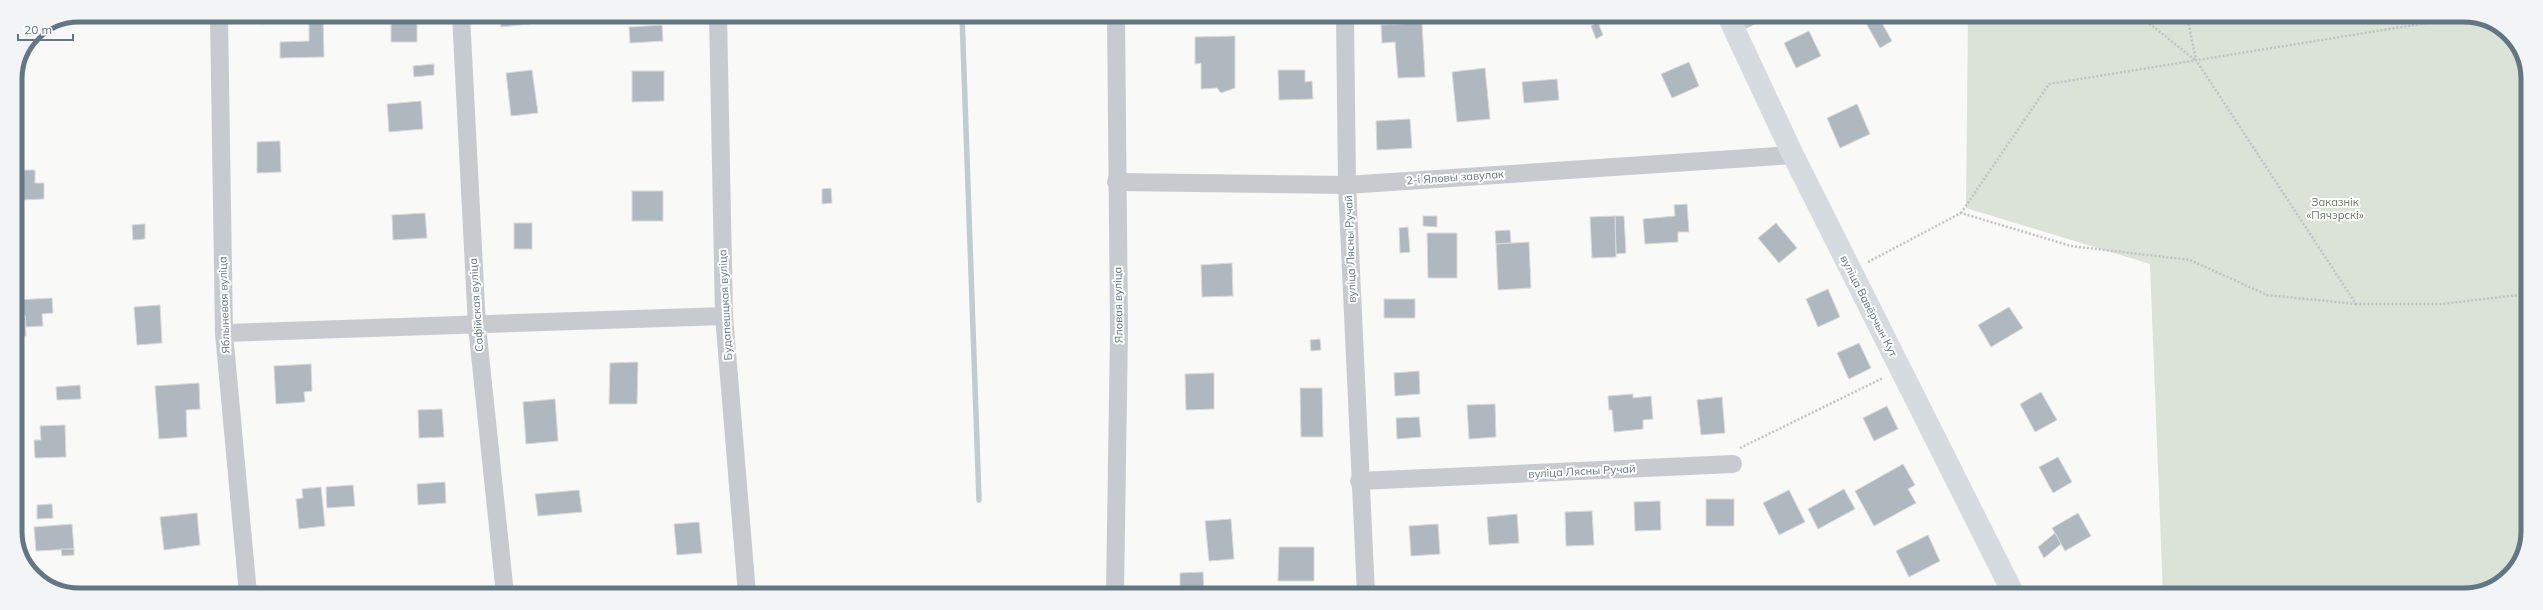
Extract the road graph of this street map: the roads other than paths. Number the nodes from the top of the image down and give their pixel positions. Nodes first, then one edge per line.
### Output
1 (219, 22) edge
2 (461, 22) edge
3 (718, 22) edge
4 (1116, 22) edge
5 (1345, 22) edge
6 (1731, 22) edge
7 (1793, 155) junction
8 (1116, 182) junction
9 (1347, 185) junction
10 (724, 316) junction
11 (476, 326) junction
12 (224, 333) junction
13 (1733, 464) road end
14 (1360, 482) junction
15 (247, 588) edge
16 (504, 588) edge
17 (747, 588) edge
18 (1115, 588) edge
19 (1366, 588) edge
20 (2010, 588) edge

1 - 12 street, Яблыневая вуліца
2 - 11 street, Сафійская вуліца
3 - 10 street, Будапешцкая вуліца
4 - 8 street, Яловая вуліца
5 - 9 street, вуліца Лясны Ручай
6 - 7 street, вуліца Вавёрчын Кут
7 - 9 street, 2-і Яловы завулак
7 - 20 street, вуліца Вавёрчын Кут
8 - 9 street, 2-і Яловы завулак
8 - 18 street, Яловая вуліца
9 - 14 street, вуліца Лясны Ручай
10 - 11 street
10 - 17 street, Будапешцкая вуліца
11 - 12 street
11 - 16 street, Сафійская вуліца
12 - 15 street, Яблыневая вуліца
13 - 14 street, вуліца Лясны Ручай
14 - 19 street, вуліца Лясны Ручай

